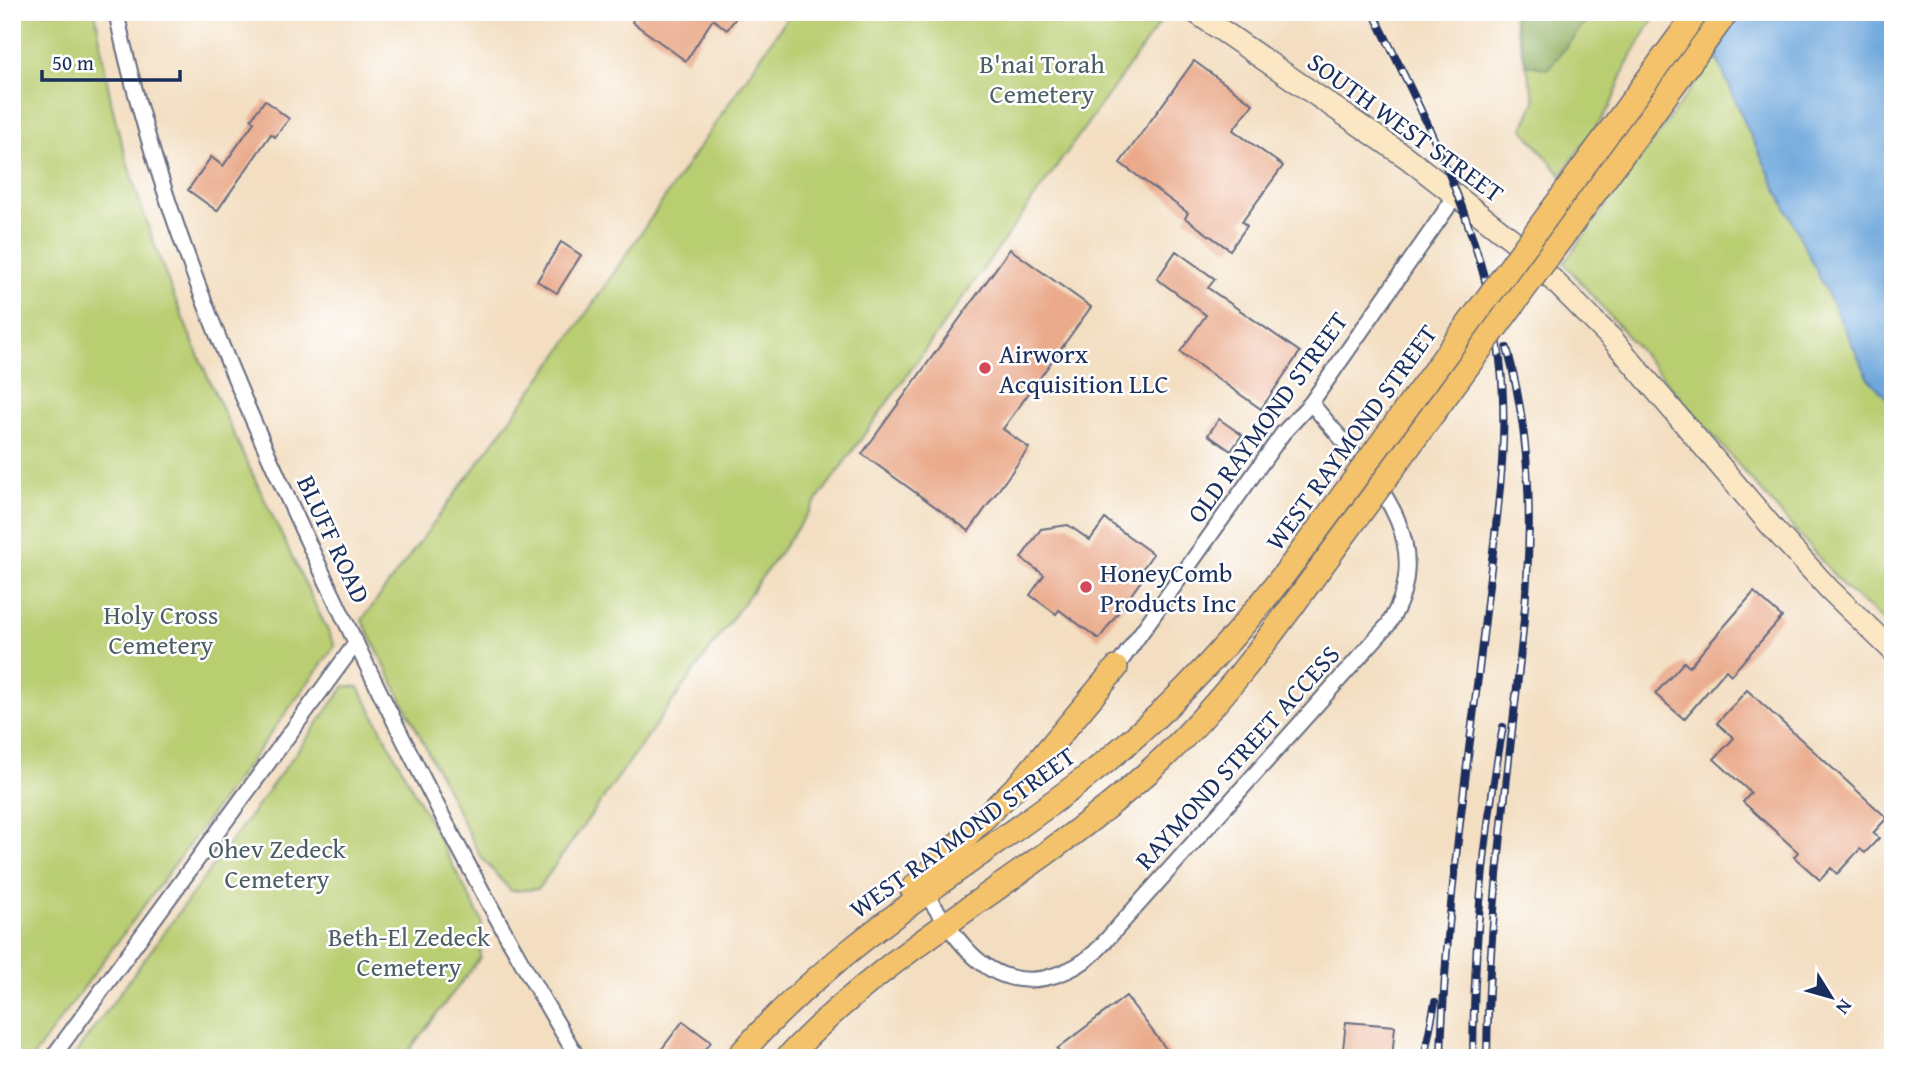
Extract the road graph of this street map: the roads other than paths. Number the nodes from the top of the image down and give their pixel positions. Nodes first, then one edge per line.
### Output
1 (116, 12) edge
2 (1195, 12) edge
3 (1697, 12) edge
4 (1727, 12) edge
5 (1457, 194) junction
6 (1311, 403) junction
7 (356, 643) junction
8 (1893, 651) edge
9 (1116, 668) joint
10 (925, 893) junction
11 (946, 923) junction
12 (867, 935) junction
13 (52, 1058) edge
14 (578, 1058) edge
15 (737, 1058) edge
16 (787, 1058) edge

1 - 7 street, BLUFF ROAD
2 - 5 main road, SOUTH WEST STREET
3 - 10 main road, WEST RAYMOND STREET, bridge
4 - 11 main road, WEST RAYMOND STREET, bridge
5 - 6 street, OLD RAYMOND STREET
5 - 8 main road, SOUTH WEST STREET
6 - 9 street, OLD RAYMOND STREET
6 - 11 street, RAYMOND STREET ACCESS
7 - 13 street
7 - 14 street, BLUFF ROAD
9 - 12 main road
10 - 11 street, RAYMOND STREET ACCESS
10 - 12 main road, WEST RAYMOND STREET
11 - 16 main road, WEST RAYMOND STREET
12 - 15 main road, WEST RAYMOND STREET

